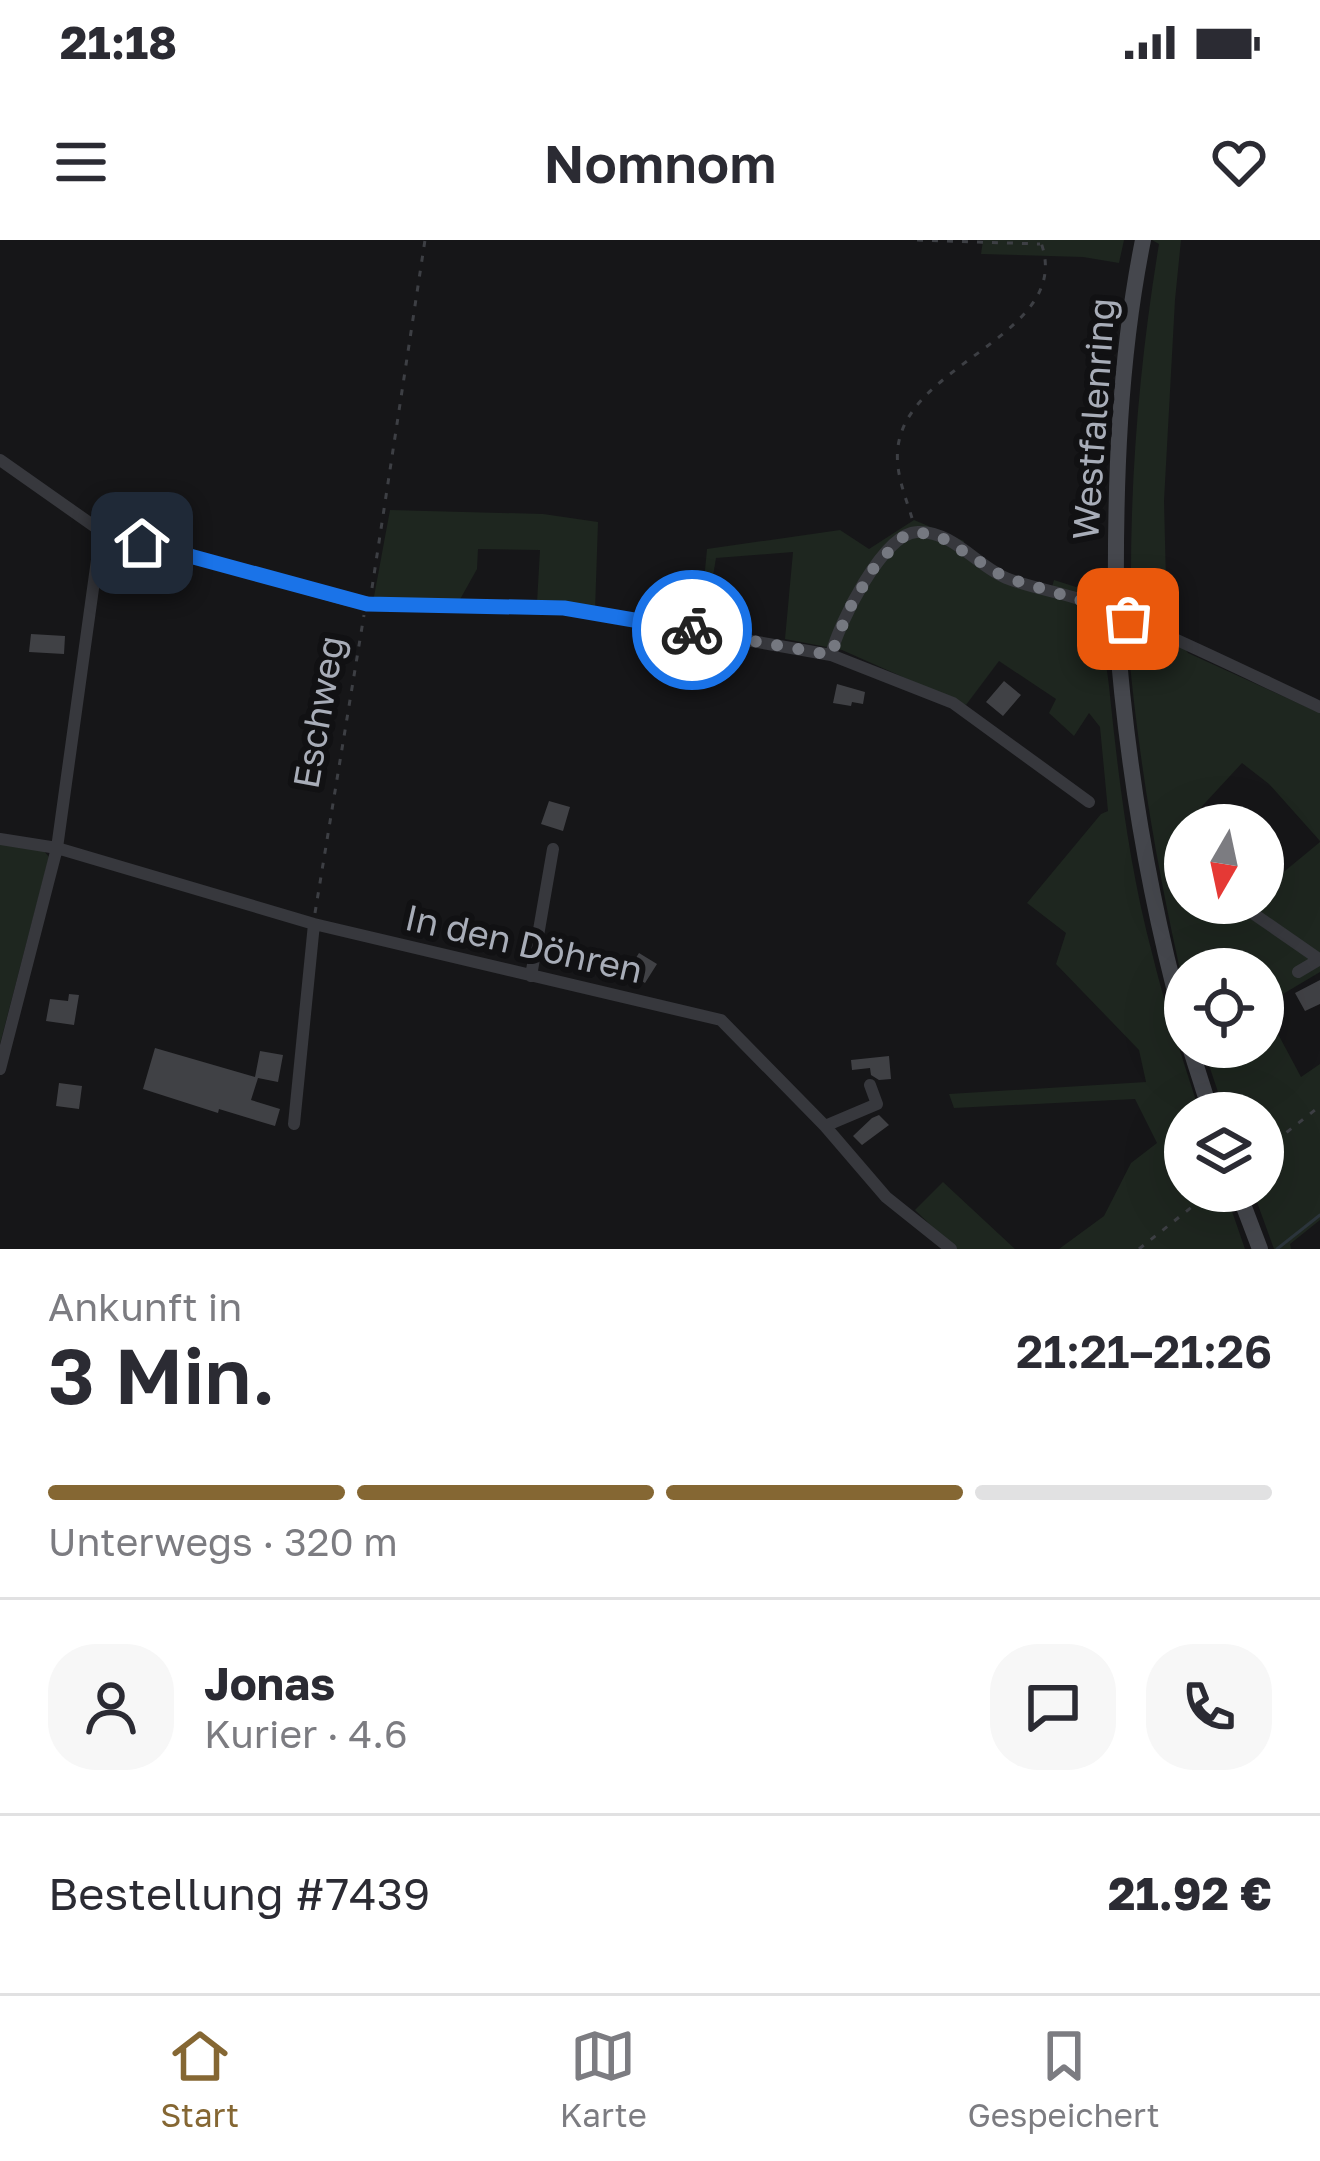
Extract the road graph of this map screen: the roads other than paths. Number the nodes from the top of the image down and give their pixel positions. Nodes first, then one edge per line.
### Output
1 (1142, 240) edge
2 (0, 460) edge
3 (100, 531) junction
4 (831, 655) junction
5 (1320, 706) edge
6 (1089, 802) dead end
7 (0, 839) edge
8 (57, 848) junction
9 (553, 849) dead end
10 (314, 924) junction
11 (1268, 924) edge
12 (1164, 948) edge
13 (1319, 959) edge
14 (1298, 972) dead end
15 (531, 976) junction
16 (0, 1069) edge
17 (870, 1085) dead end
18 (294, 1124) dead end
19 (825, 1126) junction
20 (1246, 1212) edge
21 (951, 1249) edge
22 (1260, 1249) edge

1 - 12 main road, Westfalenring, bridge
2 - 3 street
3 - 4 street
3 - 8 street
4 - 5 street
4 - 6 street
7 - 8 street, In den Döhren
8 - 10 street, In den Döhren
8 - 16 street
9 - 15 street
10 - 15 street, In den Döhren
10 - 18 street
11 - 13 street
13 - 14 street
15 - 19 street, In den Döhren
17 - 19 street
19 - 21 street, In den Döhren
20 - 22 main road

